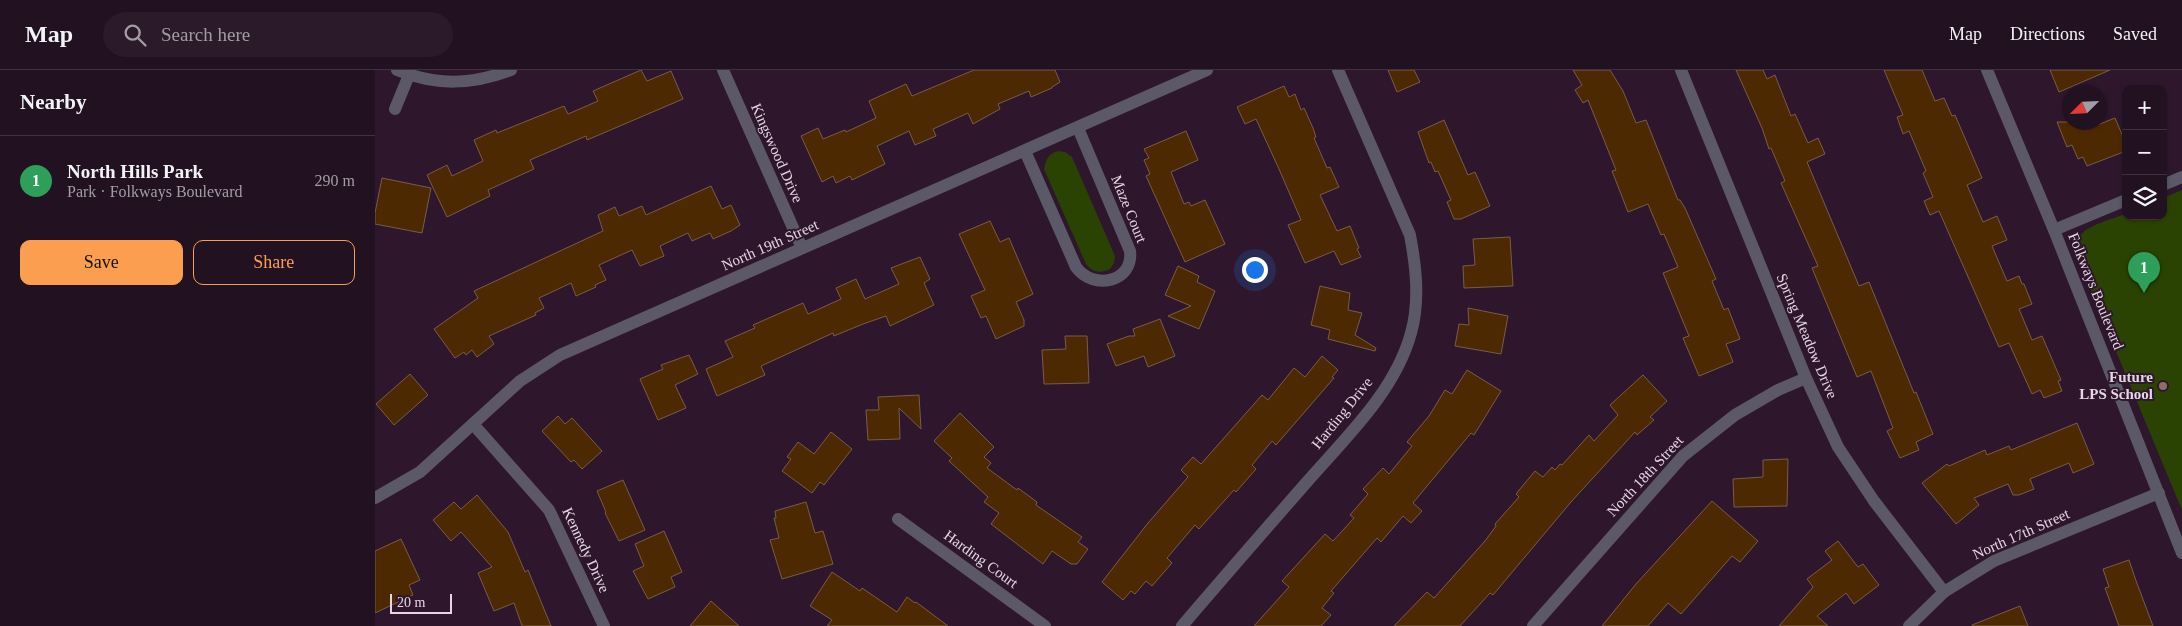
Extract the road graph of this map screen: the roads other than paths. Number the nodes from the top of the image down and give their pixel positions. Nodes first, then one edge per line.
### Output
1 (511, 70) edge
2 (723, 70) edge
3 (1207, 70) edge
4 (1338, 70) edge
5 (1681, 70) edge
6 (1987, 70) edge
7 (403, 72) edge
8 (395, 109) dead end
9 (1078, 128) junction
10 (1025, 151) junction
11 (2182, 177) edge
12 (2167, 183) edge
13 (2122, 202) edge
14 (2054, 230) junction
15 (802, 248) junction
16 (1806, 378) junction
17 (473, 424) junction
18 (2159, 493) junction
19 (375, 498) edge
20 (897, 519) dead end
21 (2182, 553) edge
22 (1944, 592) junction
23 (604, 626) edge
24 (1045, 626) edge
25 (1182, 626) edge
26 (1533, 626) edge
27 (1909, 626) edge

1 - 7 street
2 - 15 street, Kingswood Drive
3 - 9 street, North 19th Street
4 - 25 street, Harding Drive
5 - 16 street, Spring Meadow Drive
6 - 14 street, Folkways Boulevard
7 - 8 street
9 - 10 street, North 19th Street
9 - 10 street, Maze Court
10 - 15 street, North 19th Street
11 - 12 street
13 - 14 street
14 - 18 street, Folkways Boulevard
15 - 17 street, North 19th Street
16 - 22 street, Spring Meadow Drive
16 - 26 street, North 18th Street
17 - 19 street, North 19th Street
17 - 23 street, Kennedy Drive
18 - 21 street, Folkways Boulevard
18 - 22 street, North 17th Street
20 - 24 street, Harding Court
22 - 27 street, North 17th Street

